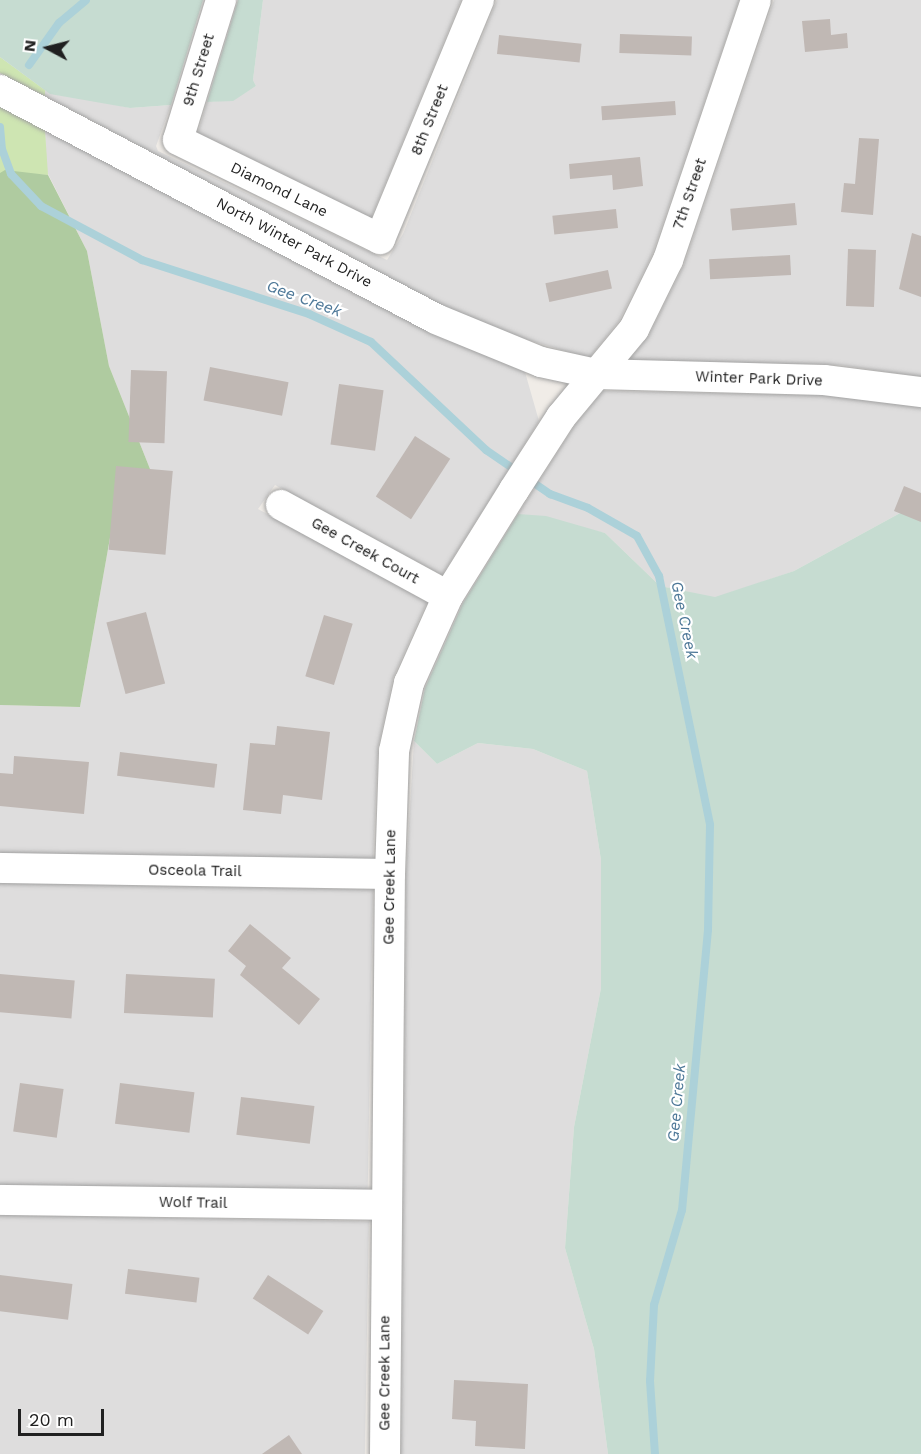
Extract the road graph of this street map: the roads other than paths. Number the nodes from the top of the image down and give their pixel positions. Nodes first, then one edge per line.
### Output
1 (220, 0) edge
2 (479, 0) edge
3 (756, 0) edge
4 (0, 90) edge
5 (178, 140) joint
6 (380, 239) joint
7 (596, 374) junction
8 (921, 392) edge
9 (281, 505) dead end
10 (448, 596) junction
11 (0, 868) edge
12 (390, 874) junction
13 (0, 1200) edge
14 (386, 1205) junction
15 (385, 1454) edge

1 - 5 street, 9th Street
2 - 6 street, 8th Street
3 - 7 street, 7th Street
4 - 7 street, North Winter Park Drive
5 - 6 street, Diamond Lane
7 - 8 street, Winter Park Drive
7 - 10 street, Gee Creek Lane
9 - 10 street, Gee Creek Court
10 - 12 street, Gee Creek Lane
11 - 12 street, Osceola Trail
12 - 14 street, Gee Creek Lane
13 - 14 street, Wolf Trail
14 - 15 street, Gee Creek Lane

